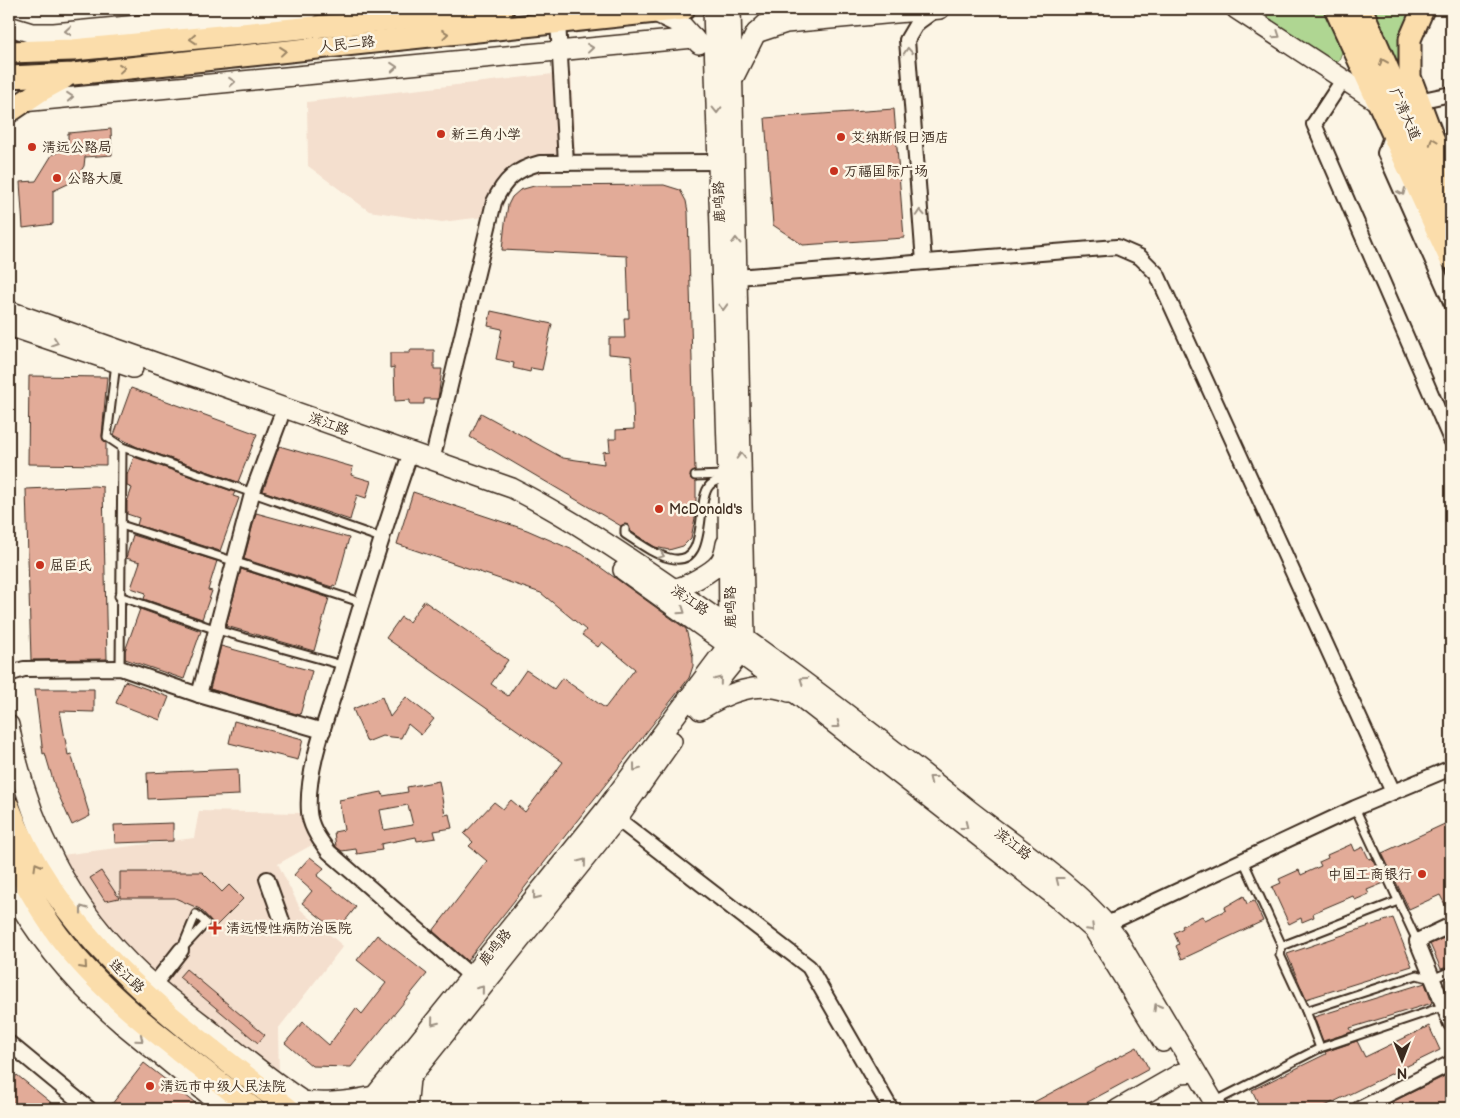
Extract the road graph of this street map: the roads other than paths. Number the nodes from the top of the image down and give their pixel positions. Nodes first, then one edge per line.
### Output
1 (308, 9) edge
2 (503, 9) edge
3 (684, 9) edge
4 (713, 9) edge
5 (731, 9) edge
6 (782, 9) edge
7 (938, 9) edge
8 (1236, 9) edge
9 (1337, 9) edge
10 (1360, 9) edge
11 (1423, 9) edge
12 (652, 11) junction
13 (558, 21) junction
14 (9, 26) edge
15 (756, 33) junction
16 (694, 38) junction
17 (74, 50) junction
18 (561, 51) junction
19 (9, 52) edge
20 (73, 74) junction
21 (9, 77) edge
22 (725, 80) junction
23 (1344, 80) junction
24 (1451, 94) edge
25 (1418, 100) junction
26 (1381, 104) junction
27 (15, 107) edge
28 (1393, 131) junction
29 (718, 162) junction
30 (566, 163) junction
31 (1448, 195) edge
32 (1451, 257) edge
33 (924, 262) junction
34 (737, 277) junction
35 (1451, 302) edge
36 (9, 311) edge
37 (9, 326) edge
38 (116, 363) junction
39 (280, 419) junction
40 (1451, 440) edge
41 (122, 447) junction
42 (432, 461) junction
43 (407, 463) junction
44 (695, 476) dead end
45 (728, 476) junction
46 (252, 494) junction
47 (121, 525) junction
48 (625, 528) dead end
49 (728, 530) junction
50 (381, 538) junction
51 (236, 564) junction
52 (672, 588) junction
53 (119, 596) junction
54 (360, 602) junction
55 (217, 630) junction
56 (736, 641) junction
57 (342, 665) junction
58 (120, 668) junction
59 (9, 674) edge
60 (199, 695) junction
61 (799, 696) junction
62 (688, 718) junction
63 (9, 725) edge
64 (323, 732) junction
65 (1451, 768) edge
66 (1393, 792) junction
67 (9, 807) edge
68 (1355, 808) junction
69 (611, 814) junction
70 (9, 853) edge
71 (1243, 860) junction
72 (267, 879) dead end
73 (9, 886) edge
74 (1398, 901) junction
75 (38, 920) junction
76 (282, 921) dead end
77 (1108, 924) junction
78 (1451, 925) edge
79 (1416, 941) junction
80 (1282, 946) junction
81 (181, 950) junction
82 (1451, 971) edge
83 (471, 976) junction
84 (1432, 979) junction
85 (150, 989) junction
86 (108, 1001) junction
87 (1448, 1006) edge
88 (1306, 1011) junction
89 (1451, 1024) edge
90 (10, 1048) edge
91 (1320, 1048) junction
92 (1451, 1063) edge
93 (1188, 1076) junction
94 (410, 1079) junction
95 (296, 1105) edge
96 (374, 1105) edge
97 (239, 1107) edge
98 (1212, 1107) edge
99 (89, 1109) edge
100 (407, 1109) edge
101 (891, 1109) edge
102 (1118, 1109) edge
103 (1141, 1109) edge
104 (1360, 1109) edge

1 -> 14 street
2 -> 17 main road, 人民二路
3 - 12 main road, 人民二路
4 - 22 street, 鹿鸣路
5 - 22 street, 鹿鸣路
6 - 15 street
7 - 15 street
33 -> 7 street
8 -> 23 street
9 - 26 highway, 广清大道
31 -> 10 highway, 广清大道
11 - 25 main road
12 - 13 main road, 人民二路
12 - 16 street
13 - 18 street
20 -> 13 main road, 人民二路
14 - 17 street
15 - 22 street
18 -> 16 street, 人民二路
16 - 22 street
17 - 19 main road, 人民二路
27 -> 18 street, 人民二路
18 - 30 street
20 - 21 main road, 人民二路
20 - 27 main road
22 -> 29 street, 鹿鸣路
34 -> 22 street, 鹿鸣路
23 - 26 street
23 - 40 street
24 - 25 street
31 -> 25 main road
26 - 28 highway, 广清大道
28 - 32 highway, 广清大道
28 -> 35 street, 广清大道
29 - 30 street
29 -> 45 street, 鹿鸣路
30 - 42 street
33 - 34 street
33 - 66 street
56 -> 34 street, 鹿鸣路
36 - 42 street, 滨江路
37 -> 38 street, 滨江路
38 - 39 street, 滨江路
38 - 41 lane
39 - 43 street, 滨江路
39 - 46 street
41 - 46 lane
41 - 47 lane
42 - 52 street, 滨江路
43 - 50 street
43 -> 56 street, 滨江路
44 - 45 lane
48 -> 45 lane
45 - 49 street, 鹿鸣路
46 - 50 lane
46 - 51 street
47 - 51 lane
47 - 53 lane
49 - 52 street
49 - 56 street, 鹿鸣路
50 - 54 street
51 - 54 lane
51 - 55 street
52 - 56 street, 滨江路
53 - 55 lane
53 - 58 lane
54 - 57 street
55 - 57 lane
55 - 60 street
56 - 61 street, 滨江路
62 -> 56 street, 鹿鸣路
56 -> 69 street, 鹿鸣路
77 -> 56 street, 滨江路
57 - 64 street
58 - 59 street
58 - 60 street
60 - 64 street
61 - 62 street
61 -> 93 street, 滨江路
62 - 69 street, 鹿鸣路
85 -> 63 street
64 - 83 street
65 - 66 street
66 - 68 street
85 -> 67 main road, 连江路
68 - 71 street
68 - 74 lane
69 -> 83 street, 鹿鸣路
94 -> 69 street, 鹿鸣路
69 - 101 street
70 - 75 main road, 连江路
71 - 77 street
71 - 80 lane
72 - 76 street
73 - 75 street
74 - 79 lane
74 - 80 lane
75 -> 86 main road, 连江路
93 -> 77 street, 滨江路
78 - 79 street
79 - 84 street
80 - 88 lane
81 - 81 lane
81 - 85 street
82 - 84 lane
83 -> 96 street, 鹿鸣路
84 - 87 street
84 - 88 lane
85 - 95 street
85 - 95 main road, 连江路
86 - 97 main road, 连江路
86 -> 97 street
87 - 89 street
87 - 91 lane
88 - 91 lane
90 - 99 street
91 - 98 lane
92 - 104 street
93 - 98 street, 滨江路
93 - 102 street
93 - 103 street
94 - 96 street, 鹿鸣路
94 - 100 street
95 - 96 street

